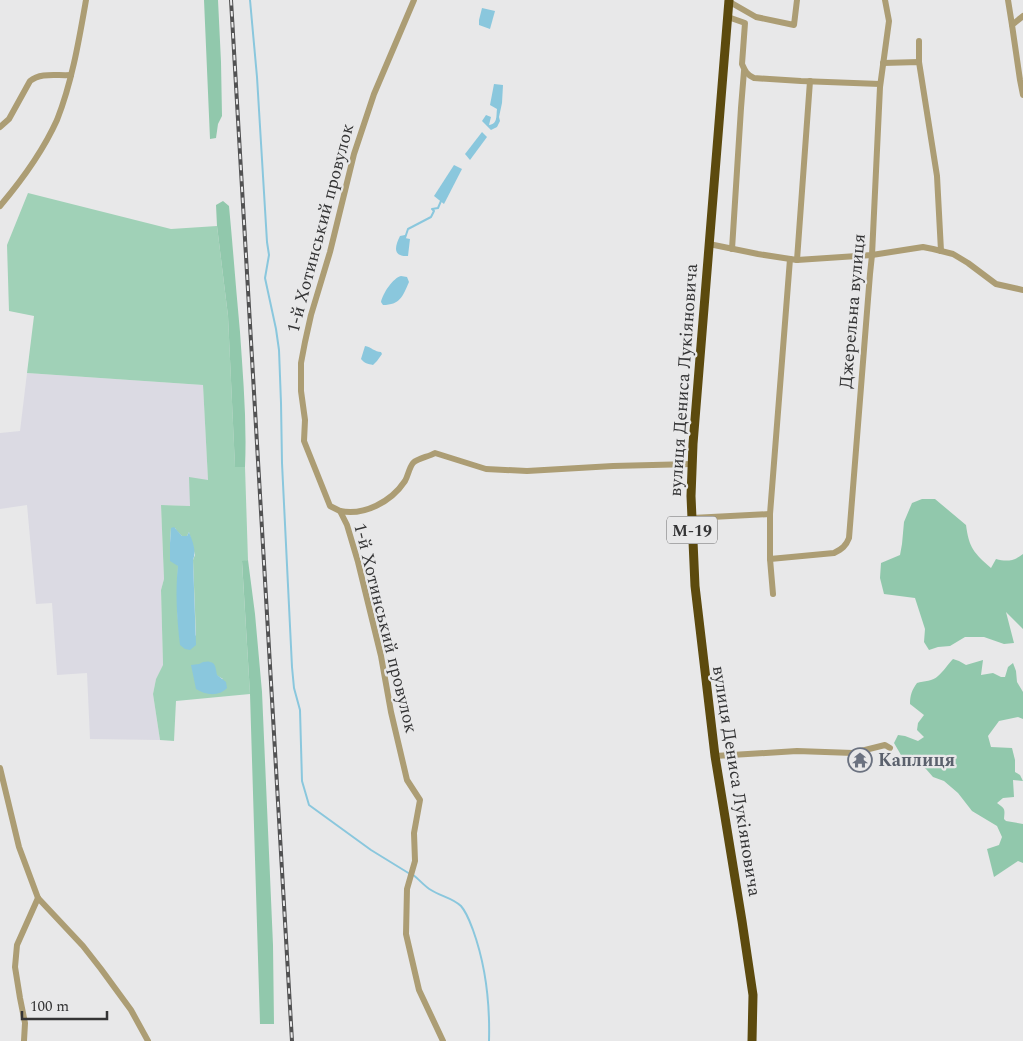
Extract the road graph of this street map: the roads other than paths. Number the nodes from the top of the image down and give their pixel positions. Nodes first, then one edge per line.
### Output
1 (86, 0) edge
2 (414, 0) edge
3 (797, 0) edge
4 (885, 0) edge
5 (1008, 0) edge
6 (728, 1) edge
7 (1023, 16) edge
8 (728, 17) junction
9 (1012, 25) junction
10 (918, 41) dead end
11 (883, 62) junction
12 (919, 62) junction
13 (744, 71) junction
14 (71, 75) junction
15 (810, 81) junction
16 (880, 84) junction
17 (1023, 95) edge
18 (0, 127) edge
19 (0, 206) edge
20 (709, 244) junction
21 (732, 249) junction
22 (941, 251) junction
23 (872, 255) junction
24 (794, 260) junction
25 (1023, 290) edge
26 (692, 464) junction
27 (340, 511) junction
28 (770, 514) junction
29 (692, 518) junction
30 (770, 559) junction
31 (772, 594) dead end
32 (890, 748) dead end
33 (714, 756) junction
34 (0, 768) edge
35 (38, 898) junction
36 (24, 1041) edge
37 (148, 1041) edge
38 (442, 1041) edge
39 (752, 1041) edge

1 - 14 street
2 - 27 street, 1-й Хотинський провулок
3 - 6 street
4 - 11 street, Джерельна вулиця
5 - 9 street
6 - 8 highway, М-19
7 - 9 street
8 - 13 street
8 - 20 highway, вулиця Дениса Лукіяновича / М-19
9 - 17 street
10 - 12 street
11 - 12 street
11 - 16 street, Джерельна вулиця
12 - 22 street
13 - 15 street
13 - 21 street
14 - 18 street
14 - 19 street
15 - 16 street
15 - 24 street
16 - 23 street, Джерельна вулиця
20 - 21 street
20 - 26 highway, вулиця Дениса Лукіяновича / М-19
21 - 24 street
22 - 23 street
22 - 25 street
23 - 24 street
23 - 30 street, Джерельна вулиця
24 - 28 street
26 - 27 street
26 - 29 highway, вулиця Дениса Лукіяновича / М-19
27 - 38 street, 1-й Хотинський провулок
28 - 29 street
28 - 30 street
29 - 33 highway, вулиця Дениса Лукіяновича / М-19
30 - 31 street
32 - 33 street
33 - 39 highway, вулиця Дениса Лукіяновича / М-19
34 - 35 street
35 - 36 street
35 - 37 street

